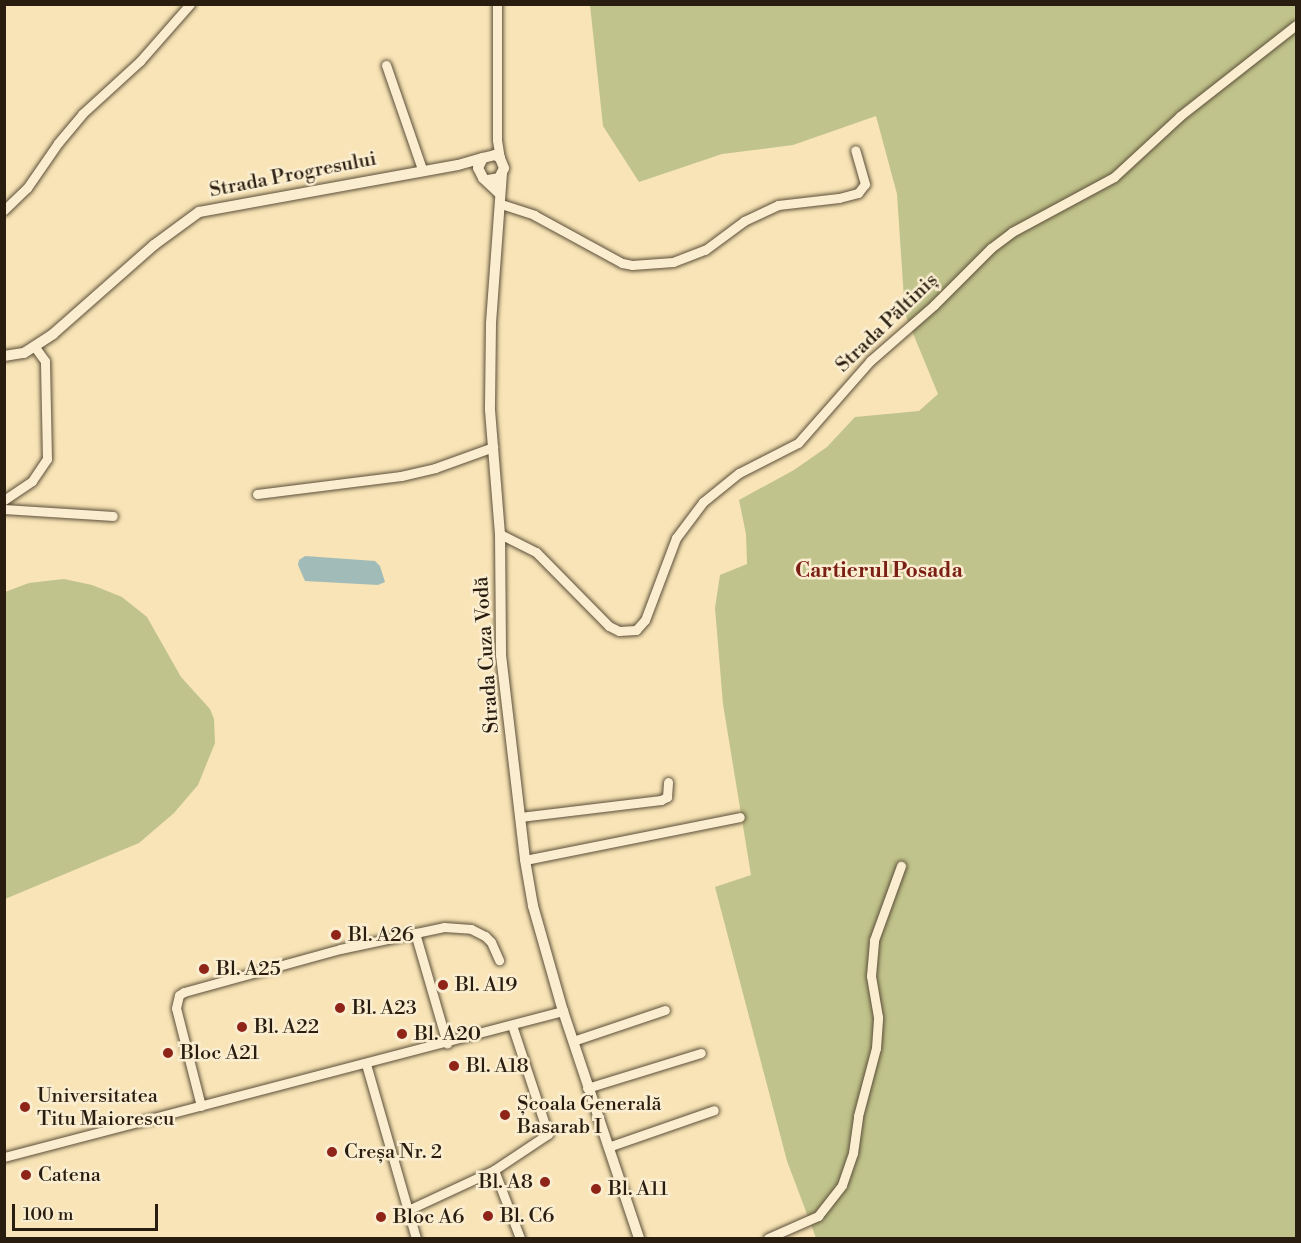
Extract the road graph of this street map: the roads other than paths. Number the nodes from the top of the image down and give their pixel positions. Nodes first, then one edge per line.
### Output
1 (190, 4) edge
2 (497, 4) edge
3 (1296, 25) edge
4 (386, 65) dead end
5 (855, 150) dead end
6 (490, 157) junction
7 (458, 165) junction
8 (422, 169) junction
9 (502, 173) junction
10 (484, 177) junction
11 (500, 198) junction
12 (4, 210) edge
13 (35, 347) junction
14 (4, 356) edge
15 (493, 447) junction
16 (257, 494) dead end
17 (4, 500) edge
18 (4, 509) edge
19 (113, 516) dead end
20 (500, 534) junction
21 (668, 782) dead end
22 (520, 817) junction
23 (740, 818) dead end
24 (525, 860) junction
25 (901, 866) dead end
26 (415, 933) junction
27 (499, 960) dead end
28 (665, 1010) dead end
29 (563, 1011) junction
30 (512, 1025) junction
31 (573, 1041) junction
32 (447, 1043) junction
33 (701, 1053) dead end
34 (366, 1064) junction
35 (587, 1088) junction
36 (201, 1106) junction
37 (714, 1110) dead end
38 (608, 1147) junction
39 (4, 1158) edge
40 (494, 1170) junction
41 (408, 1210) junction
42 (416, 1239) edge
43 (520, 1239) edge
44 (639, 1239) edge
45 (768, 1239) edge

1 - 12 street
2 - 6 street
3 - 20 street, Strada Păltiniș
4 - 8 street
5 - 11 street
6 - 7 street, Strada Progresului
6 - 9 street, Strada Cuza Vodă
6 - 10 street
7 - 8 street, Strada Progresului
7 - 10 street, Strada Progresului
8 - 13 street, Strada Progresului
9 - 10 street
9 - 11 street, Strada Cuza Vodă
10 - 11 street
11 - 15 street, Strada Cuza Vodă
13 - 14 street, Strada Progresului
13 - 17 street
15 - 16 street
15 - 20 street, Strada Cuza Vodă
18 - 19 street
20 - 22 street, Strada Cuza Vodă
21 - 22 street
22 - 24 street, Strada Cuza Vodă
23 - 24 street
24 - 29 street, Strada Cuza Vodă
25 - 45 street
26 - 27 street
26 - 32 street
26 - 36 street
28 - 31 street
29 - 30 street
29 - 31 street, Strada Cuza Vodă
30 - 32 street
30 - 40 street
31 - 35 street, Strada Cuza Vodă
32 - 34 street
33 - 35 street
34 - 36 street
34 - 41 street
35 - 38 street, Strada Cuza Vodă
36 - 39 street
37 - 38 street
38 - 44 street, Strada Cuza Vodă
40 - 41 street
40 - 43 street
41 - 42 street

